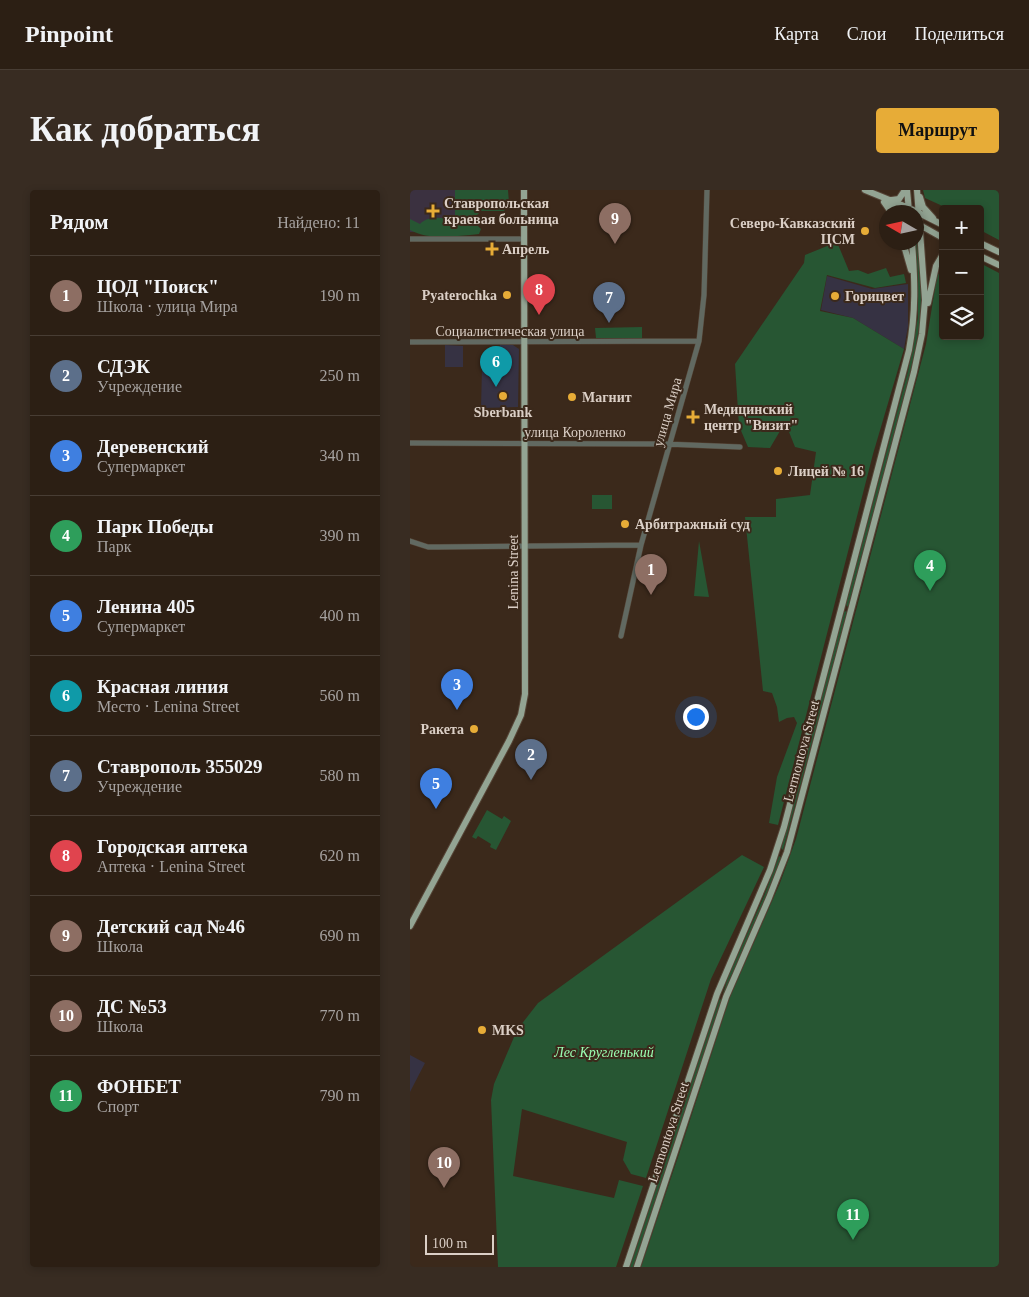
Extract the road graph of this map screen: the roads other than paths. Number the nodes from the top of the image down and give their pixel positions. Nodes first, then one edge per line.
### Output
1 (524, 190) edge
2 (707, 190) edge
3 (865, 190) edge
4 (906, 190) edge
5 (918, 190) edge
6 (880, 198) junction
7 (889, 200) junction
8 (886, 205) edge
9 (891, 205) edge
10 (899, 205) edge
11 (908, 205) edge
12 (919, 205) edge
13 (924, 216) edge
14 (939, 223) edge
15 (939, 223) edge
16 (924, 224) edge
17 (939, 224) edge
18 (924, 228) edge
19 (939, 236) edge
20 (410, 239) edge
21 (524, 240) junction
22 (984, 245) edge
23 (906, 250) edge
24 (913, 250) edge
25 (920, 250) edge
26 (999, 252) edge
27 (984, 258) edge
28 (939, 261) edge
29 (999, 265) edge
30 (915, 280) junction
31 (922, 334) junction
32 (699, 341) junction
33 (410, 342) edge
34 (524, 342) junction
35 (410, 443) edge
36 (525, 443) junction
37 (669, 445) junction
38 (740, 447) dead end
39 (410, 541) edge
40 (641, 545) junction
41 (525, 546) junction
42 (841, 607) junction
43 (851, 609) junction
44 (621, 636) dead end
45 (410, 926) edge
46 (717, 994) junction
47 (726, 997) junction
48 (626, 1267) edge
49 (637, 1267) edge

1 - 21 main road, Lenina Street
2 - 32 street, улица Мира
3 - 6 main road
4 - 7 main road
4 - 11 main road
5 - 12 main road, Lermontova Street
5 - 15 main road
6 - 7 main road
6 - 8 main road
6 - 9 main road
7 - 10 main road
13 - 14 main road
16 - 17 main road
18 - 19 main road
20 - 21 street
21 - 34 main road, Lenina Street
22 - 26 main road
23 - 30 main road, Lermontova Street
24 - 30 main road, Lermontova Street
25 - 31 main road, Lermontova Street
27 - 29 main road
28 - 31 main road
30 - 42 main road, Lermontova Street
31 - 43 main road, Lermontova Street
32 - 34 street, Социалистическая улица
32 - 37 street, улица Мира
33 - 34 street, Социалистическая улица
34 - 36 main road, Lenina Street
35 - 36 street, улица Короленко
36 - 37 street, улица Короленко
36 - 41 main road, Lenina Street
37 - 38 street, улица Короленко
37 - 40 street, улица Мира
39 - 41 street
40 - 41 street
40 - 44 street, улица Мира
41 - 45 main road, Lenina Street
42 - 43 main road
42 - 46 main road, Lermontova Street
43 - 47 main road, Lermontova Street
46 - 47 main road
46 - 48 main road, Lermontova Street
47 - 49 main road, Lermontova Street

